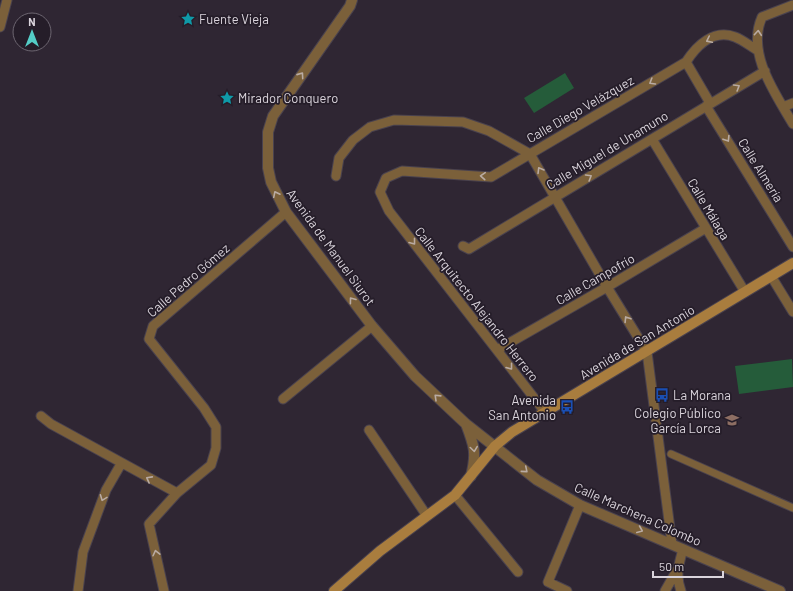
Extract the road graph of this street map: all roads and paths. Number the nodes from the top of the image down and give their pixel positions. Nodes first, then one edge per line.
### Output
1 (7, 0) edge
2 (352, 0) edge
3 (793, 5) edge
4 (2, 13) edge
5 (0, 27) edge
6 (757, 50) junction
7 (686, 62) junction
8 (765, 71) junction
9 (793, 103) edge
10 (708, 105) junction
11 (783, 107) junction
12 (793, 124) edge
13 (652, 139) junction
14 (530, 154) junction
15 (336, 176) dead end
16 (555, 197) junction
17 (286, 212) junction
18 (706, 228) junction
19 (463, 246) dead end
20 (793, 247) edge
21 (793, 263) edge
22 (771, 276) junction
23 (607, 288) junction
24 (745, 292) junction
25 (793, 312) edge
26 (372, 326) junction
27 (497, 350) junction
28 (647, 352) junction
29 (283, 399) dead end
30 (545, 412) junction
31 (41, 416) dead end
32 (466, 424) junction
33 (369, 430) dead end
34 (495, 446) junction
35 (671, 454) dead end
36 (121, 464) junction
37 (471, 476) junction
38 (177, 493) junction
39 (456, 495) junction
40 (580, 505) junction
41 (793, 508) edge
42 (427, 516) junction
43 (672, 544) junction
44 (683, 549) junction
45 (677, 570) junction
46 (518, 572) dead end
47 (78, 591) edge
48 (164, 591) edge
49 (334, 591) edge
50 (568, 591) edge
51 (665, 591) edge
52 (681, 591) edge
53 (780, 591) edge

1 - 4 street
17 -> 2 street, Avenida de Manuel Siurot
6 -> 3 street
4 - 5 street
6 -> 7 street, Calle Diego Velázquez
6 - 8 street
7 - 10 street, Calle Almería
7 -> 14 street, Calle Diego Velázquez
10 -> 8 street, Calle Miguel de Unamuno
8 - 11 street
9 - 11 street
10 - 13 street, Calle Miguel de Unamuno
10 -> 20 street, Calle Almería
11 - 12 street
16 -> 13 street, Calle Miguel de Unamuno
13 - 18 street, Calle Málaga
14 - 15 street, Calle Diego Velázquez
16 -> 14 street
14 -> 27 street, Calle Arquitecto Alejandro Herrero
16 - 19 street, Calle Miguel de Unamuno
16 - 23 street
26 -> 17 street, Avenida de Manuel Siurot
17 - 38 street, Calle Pedro Gómez
18 - 23 street, Calle Campofrío
18 - 24 street, Calle Málaga
21 - 22 main road, Avenida de San Antonio
22 - 24 main road, Avenida de San Antonio
22 - 25 street
23 - 27 street, Calle Campofrío
28 -> 23 street
24 - 28 main road, Avenida de San Antonio
26 - 29 street
32 -> 26 street, Avenida de Manuel Siurot
27 -> 30 street, Calle Arquitecto Alejandro Herrero
28 - 30 main road, Avenida de San Antonio
28 - 43 street
30 - 34 main road, Avenida de San Antonio
31 - 36 street
32 - 34 street, Avenida de Manuel Siurot
32 -> 37 street, Avenida de Manuel Siurot
33 - 42 street
34 - 37 main road, Avenida de Manuel Siurot
34 -> 40 street, Calle Marchena Colombo
35 - 41 street
38 -> 36 street
36 -> 47 street
37 - 39 main road, Avenida de Manuel Siurot
48 -> 38 street
39 - 42 main road, Avenida de Manuel Siurot
39 - 46 street
40 -> 43 street, Calle Marchena Colombo
40 - 50 street
42 - 49 main road, Avenida de Manuel Siurot
43 - 44 street, Calle Marchena Colombo
44 - 45 street
44 - 53 street, Calle Marchena Colombo
45 - 51 street
45 - 52 street

